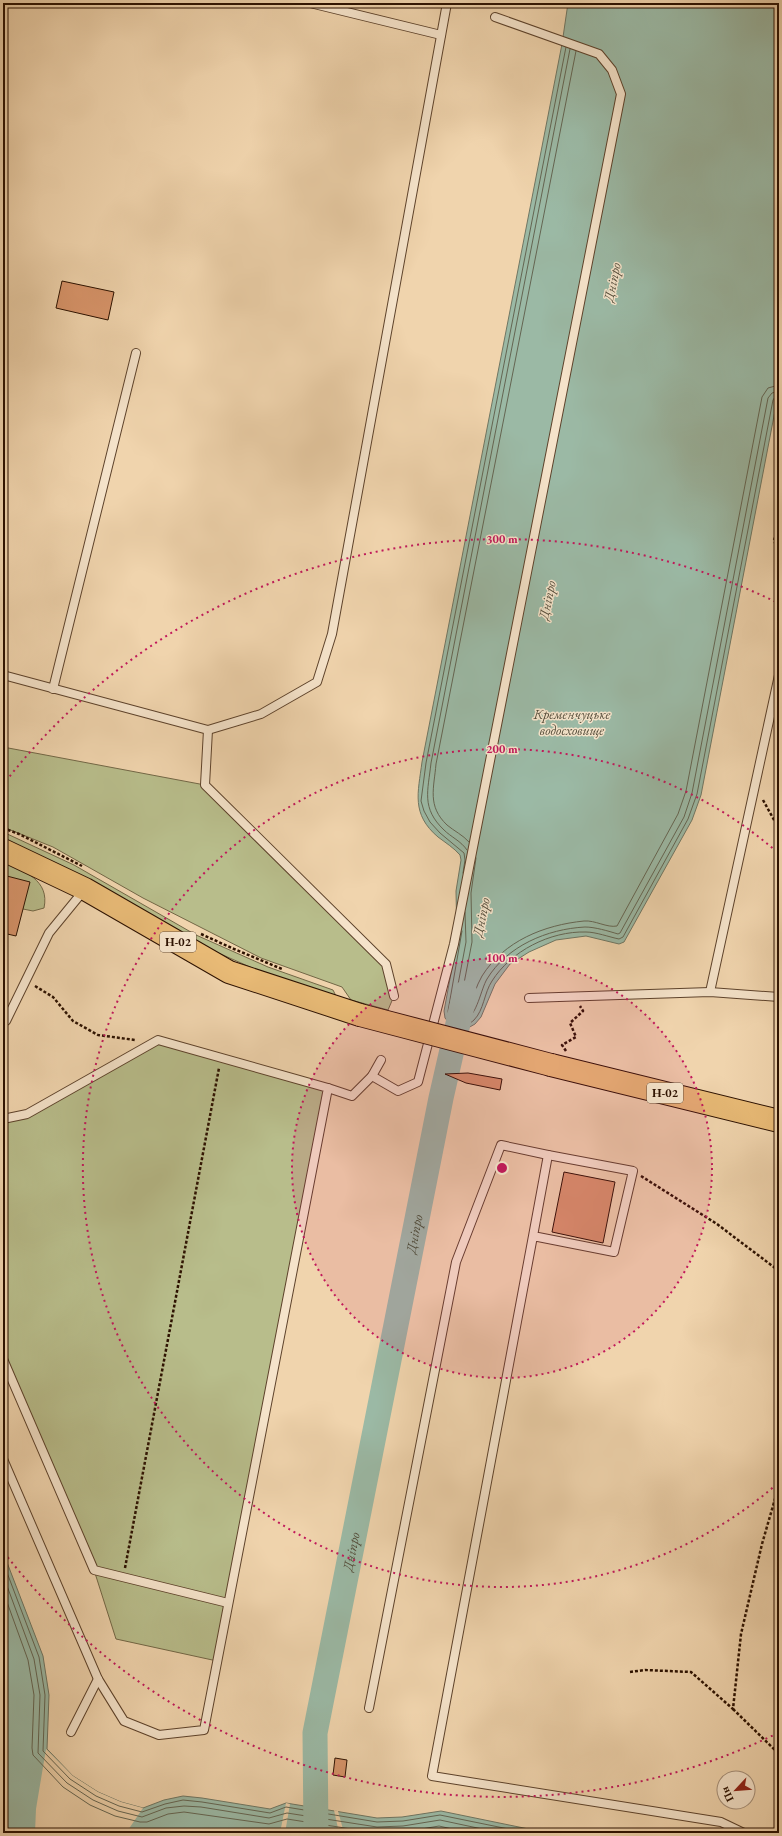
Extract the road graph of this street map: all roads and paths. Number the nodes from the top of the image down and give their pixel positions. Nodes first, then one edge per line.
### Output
1 (310, 3) edge
2 (447, 3) edge
3 (495, 17) dead end
4 (441, 35) junction
5 (136, 352) dead end
6 (779, 528) edge
7 (779, 554) edge
8 (3, 675) edge
9 (779, 675) edge
10 (53, 689) junction
11 (208, 730) junction
12 (755, 786) junction
13 (3, 828) edge
14 (779, 829) edge
15 (3, 850) edge
16 (86, 879) junction
17 (200, 933) dead end
18 (287, 971) dead end
19 (26, 981) junction
20 (710, 992) junction
21 (394, 996) dead end
22 (574, 997) junction
23 (779, 997) edge
24 (529, 998) dead end
25 (3, 1022) edge
26 (158, 1040) junction
27 (221, 1058) junction
28 (381, 1060) dead end
29 (559, 1060) junction
30 (372, 1076) junction
31 (328, 1088) junction
32 (3, 1119) edge
33 (779, 1121) edge
34 (548, 1155) junction
35 (633, 1171) junction
36 (533, 1236) junction
37 (779, 1271) edge
38 (3, 1359) edge
39 (3, 1460) edge
40 (779, 1485) edge
41 (123, 1577) junction
42 (228, 1603) junction
43 (630, 1672) dead end
44 (98, 1679) junction
45 (369, 1708) dead end
46 (733, 1709) junction
47 (71, 1732) dead end
48 (779, 1754) edge
49 (744, 1833) edge

1 - 4 lane
2 - 4 lane
3 - 30 lane
4 - 11 lane
5 - 10 lane
6 - 7 path
8 - 10 lane
9 - 12 lane
10 - 11 lane
11 - 21 lane
12 - 14 path
12 - 20 lane
13 - 16 path
15 - 16 main road, Н-02
16 - 19 lane
16 - 29 main road, Н-02, bridge
17 - 18 path
19 - 25 lane
19 - 26 path
20 - 22 lane
20 - 23 lane
22 - 24 lane
22 - 29 path
26 - 27 lane
26 - 32 lane
27 - 31 lane
27 - 41 path
28 - 30 lane
29 - 33 main road, Н-02
30 - 31 lane
31 - 42 lane
34 - 35 lane
34 - 36 lane
34 - 45 lane
35 - 36 lane
35 - 37 path
36 - 49 lane
38 - 41 lane
39 - 44 lane
40 - 46 path
41 - 42 lane
42 - 44 lane
43 - 46 path
44 - 47 lane
46 - 48 path

